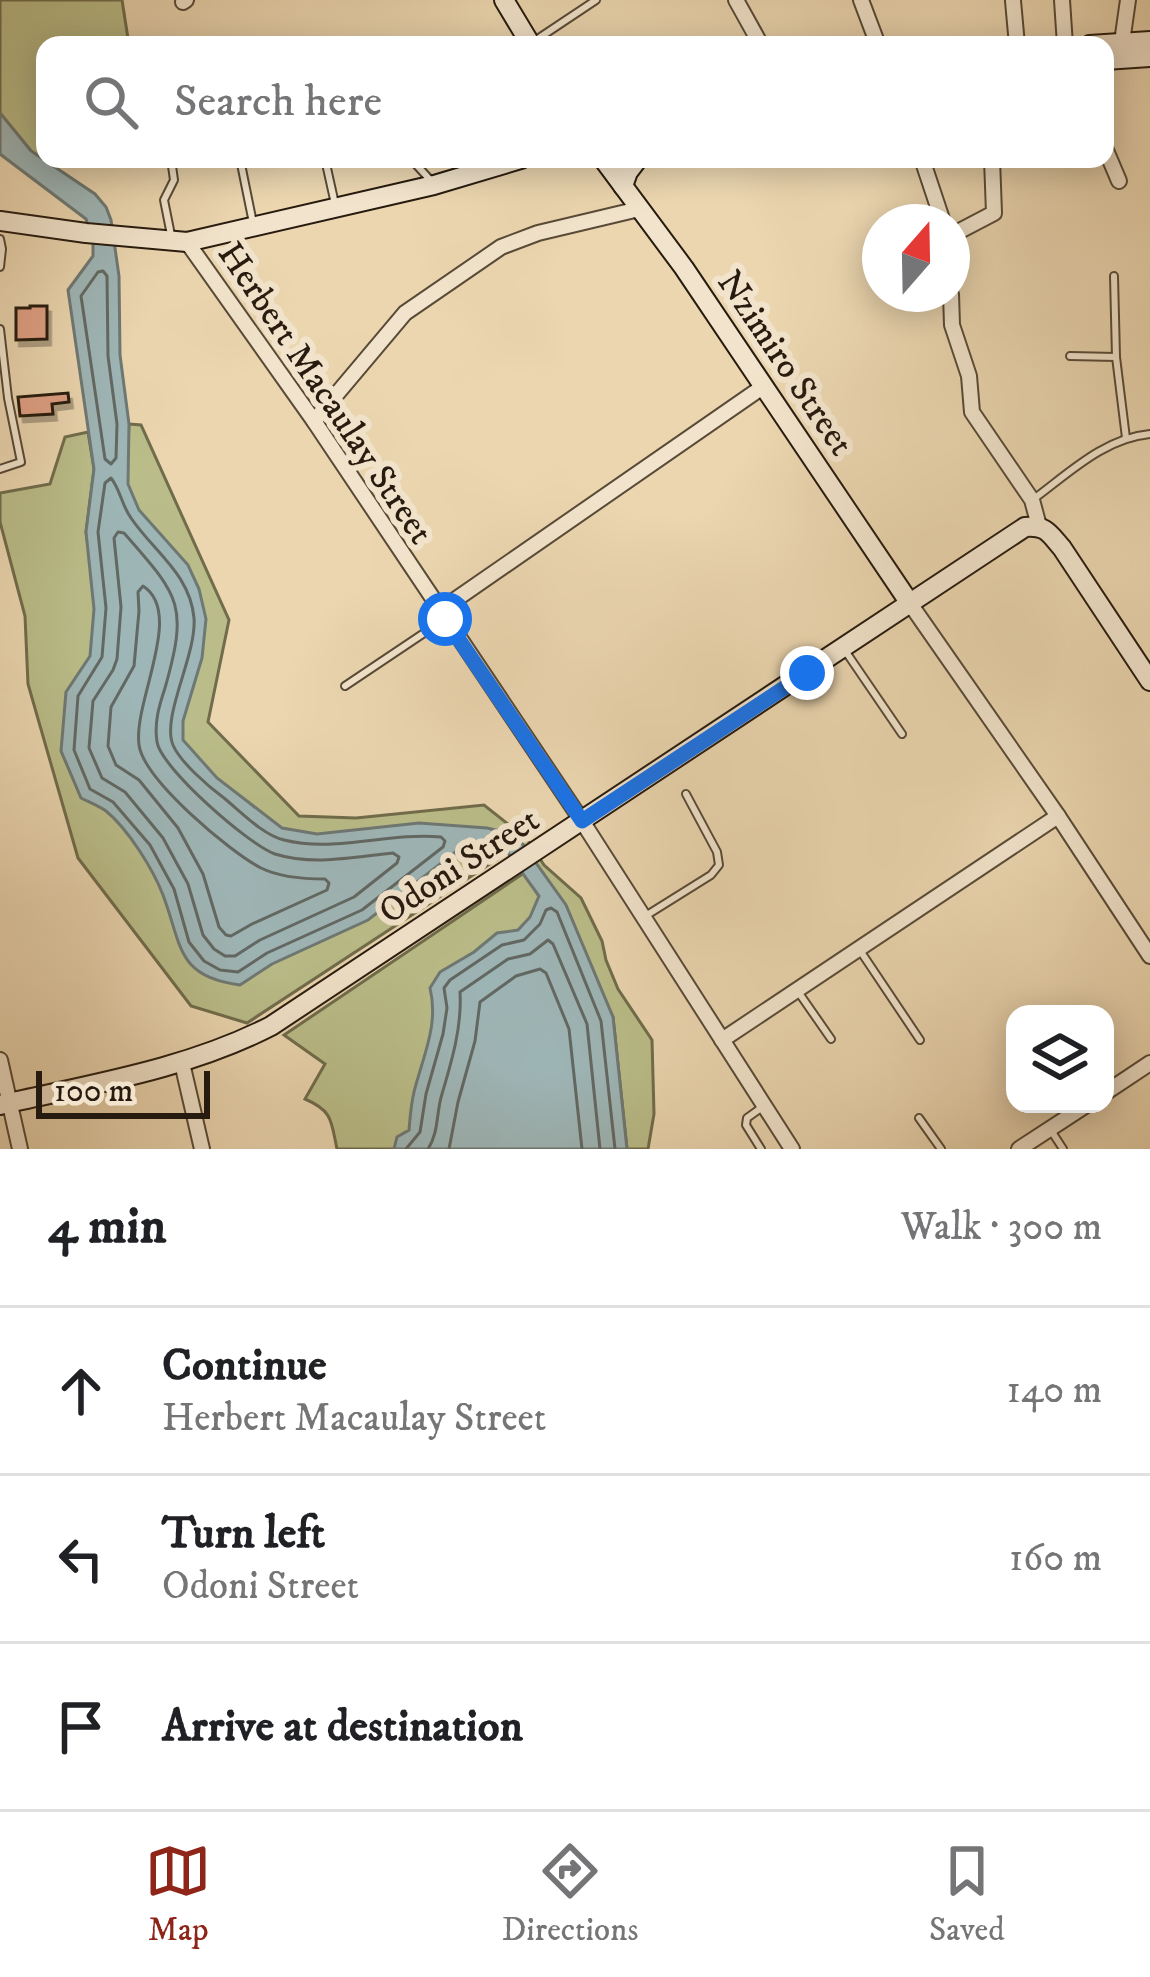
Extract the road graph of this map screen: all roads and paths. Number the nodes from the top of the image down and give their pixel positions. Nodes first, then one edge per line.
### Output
1 (504, 0) edge
2 (596, 0) edge
3 (736, 0) edge
4 (861, 0) edge
5 (1062, 0) edge
6 (1128, 0) edge
7 (1013, 1) edge
8 (526, 36) edge
9 (544, 36) edge
10 (756, 36) edge
11 (875, 36) edge
12 (1017, 36) edge
13 (1064, 36) edge
14 (1150, 40) edge
15 (1122, 41) junction
16 (1114, 42) edge
17 (1150, 57) edge
18 (1114, 59) edge
19 (172, 168) edge
20 (242, 168) edge
21 (327, 168) edge
22 (419, 168) edge
23 (490, 168) edge
24 (610, 168) edge
25 (631, 168) edge
26 (925, 168) edge
27 (992, 168) edge
28 (1113, 168) edge
29 (1119, 181) dead end
30 (434, 184) junction
31 (623, 186) junction
32 (938, 204) edge
33 (336, 207) junction
34 (639, 209) junction
35 (0, 221) edge
36 (254, 226) junction
37 (970, 226) edge
38 (0, 239) edge
39 (179, 242) junction
40 (0, 267) edge
41 (1114, 276) dead end
42 (952, 312) edge
43 (0, 329) edge
44 (1070, 356) dead end
45 (1116, 357) junction
46 (764, 386) junction
47 (314, 421) junction
48 (1150, 434) edge
49 (1126, 438) junction
50 (0, 469) edge
51 (1032, 500) junction
52 (1039, 526) junction
53 (910, 605) junction
54 (442, 615) junction
55 (844, 649) junction
56 (1150, 681) edge
57 (345, 686) dead end
58 (902, 734) dead end
59 (686, 794) dead end
60 (1058, 816) junction
61 (580, 818) junction
62 (644, 917) junction
63 (859, 949) junction
64 (1150, 956) edge
65 (797, 991) junction
66 (831, 1039) dead end
67 (722, 1040) junction
68 (920, 1040) dead end
69 (0, 1060) edge
70 (182, 1063) junction
71 (1150, 1063) edge
72 (1114, 1087) edge
73 (5, 1104) edge
74 (764, 1106) junction
75 (1074, 1113) edge
76 (919, 1118) dead end
77 (1050, 1129) junction
78 (20, 1149) edge
79 (202, 1149) edge
80 (761, 1149) edge
81 (791, 1149) edge
82 (941, 1149) edge
83 (1019, 1149) edge
84 (1064, 1149) edge

1 - 8 street
2 - 9 lane
3 - 10 street
4 - 11 street
5 - 13 street
6 - 15 street
7 - 12 street
14 - 15 street
15 - 16 street
17 - 18 street
19 - 39 lane
20 - 36 lane
21 - 33 lane
22 - 30 lane
23 - 30 street
24 - 31 street, Nzimiro Street
25 - 31 street
26 - 32 street
27 - 37 street
28 - 29 street
30 - 33 street
31 - 34 street, Nzimiro Street
33 - 36 street
34 - 46 street, Nzimiro Street
34 - 47 street
35 - 39 street
36 - 39 street
38 - 40 lane
39 - 47 street, Herbert Macaulay Street
41 - 45 lane
42 - 51 street
43 - 50 lane
44 - 45 lane
45 - 49 lane
46 - 53 street, Nzimiro Street
46 - 54 street
47 - 54 street, Herbert Macaulay Street
48 - 49 lane
49 - 51 lane
51 - 52 street
52 - 53 street, Odoni Street
52 - 56 street
53 - 55 street, Odoni Street
53 - 60 street
54 - 57 lane
54 - 61 street, Herbert Macaulay Street
55 - 58 lane
55 - 61 street, Odoni Street
59 - 62 lane
60 - 63 street
60 - 64 street
61 - 62 street, Herbert Macaulay Street
61 - 70 street, Odoni Street
62 - 67 street, Herbert Macaulay Street
63 - 65 street
63 - 68 lane
65 - 66 lane
65 - 67 street
67 - 74 street, Herbert Macaulay Street
69 - 73 street
70 - 73 street, Odoni Street
70 - 79 street
71 - 72 street
73 - 78 street
74 - 80 lane
74 - 81 street, Herbert Macaulay Street
75 - 77 street
76 - 82 lane
77 - 83 street
77 - 84 lane

